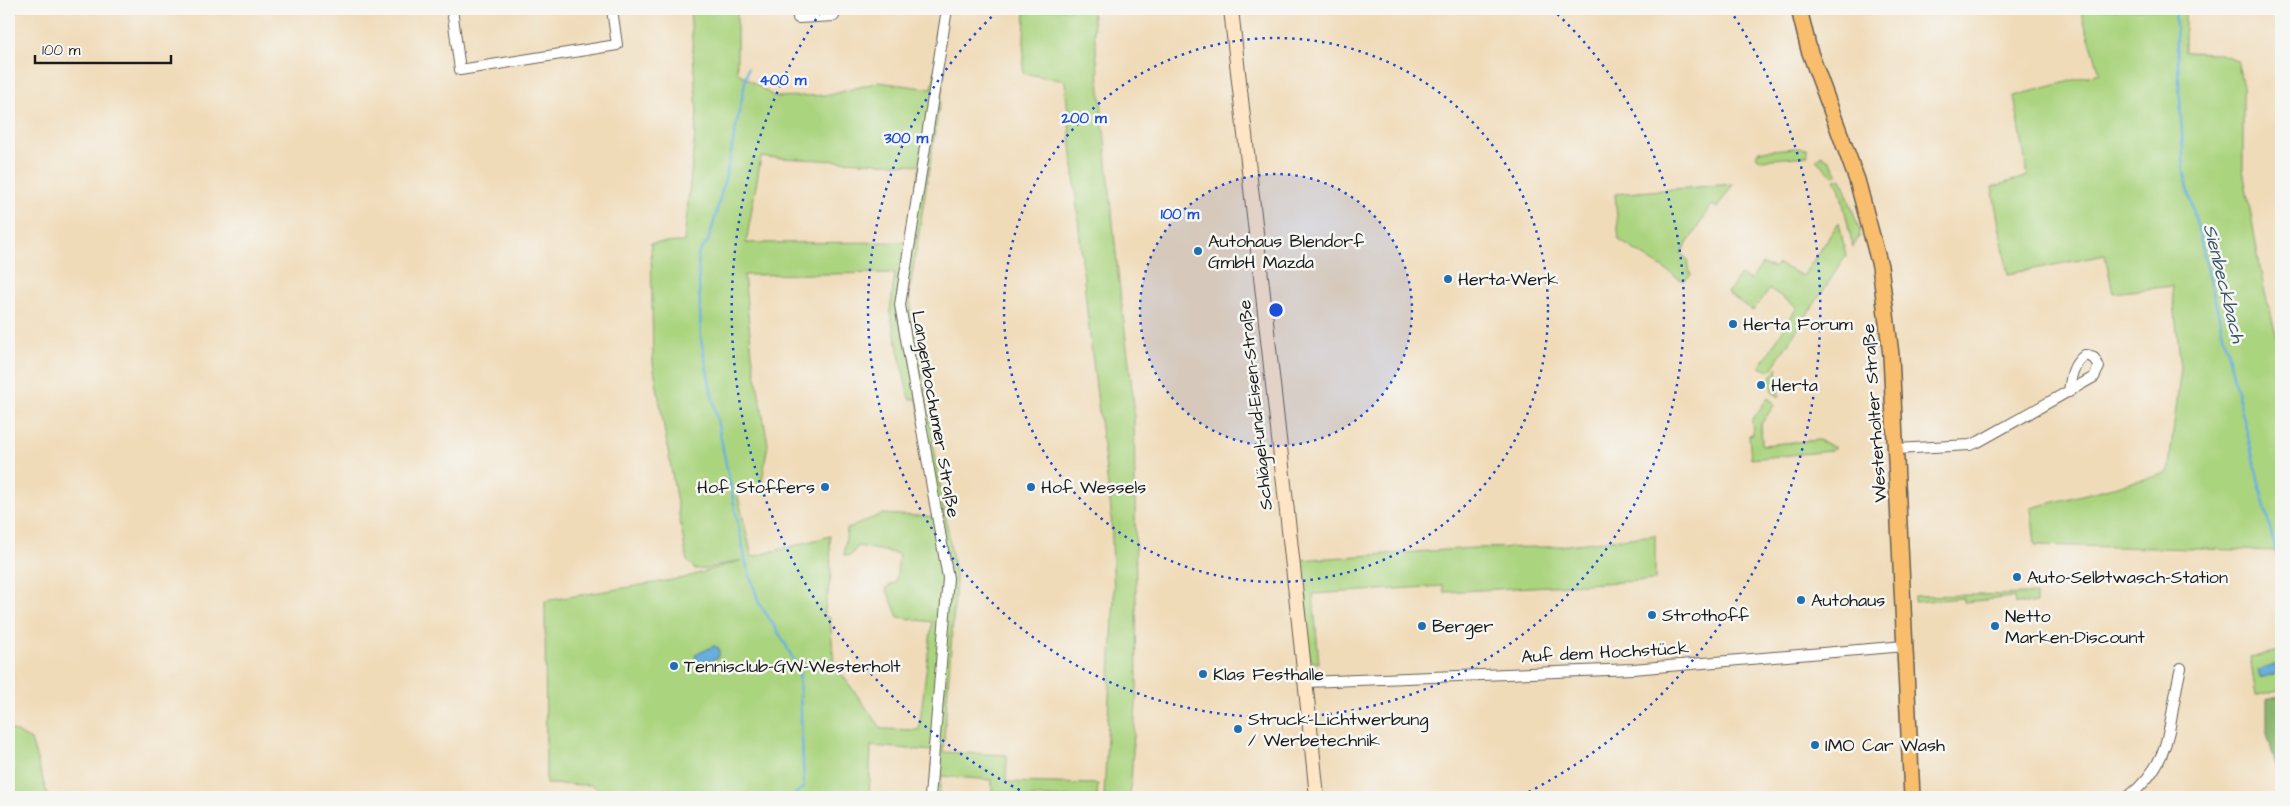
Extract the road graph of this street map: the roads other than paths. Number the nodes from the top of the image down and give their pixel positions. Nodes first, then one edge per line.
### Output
1 (452, 9) edge
2 (612, 9) edge
3 (798, 9) edge
4 (834, 9) edge
5 (947, 9) edge
6 (1231, 9) edge
7 (1799, 9) edge
8 (2069, 392) dead end
9 (1896, 449) junction
10 (1905, 646) junction
11 (2181, 668) dead end
12 (1307, 682) junction
13 (930, 797) edge
14 (1317, 797) edge
15 (1912, 797) edge
16 (2128, 797) edge

1 - 2 street
3 - 4 street
5 - 13 street, Langenbochumer Straße
6 - 12 street, Schlägel-und-Eisen-Straße
7 - 9 main road, Westerholter Straße
8 - 9 street
9 - 10 main road, Westerholter Straße
10 - 12 street, Auf dem Hochstück
10 - 15 main road, Westerholter Straße
11 - 16 street
12 - 14 street, Schlägel-und-Eisen-Straße

